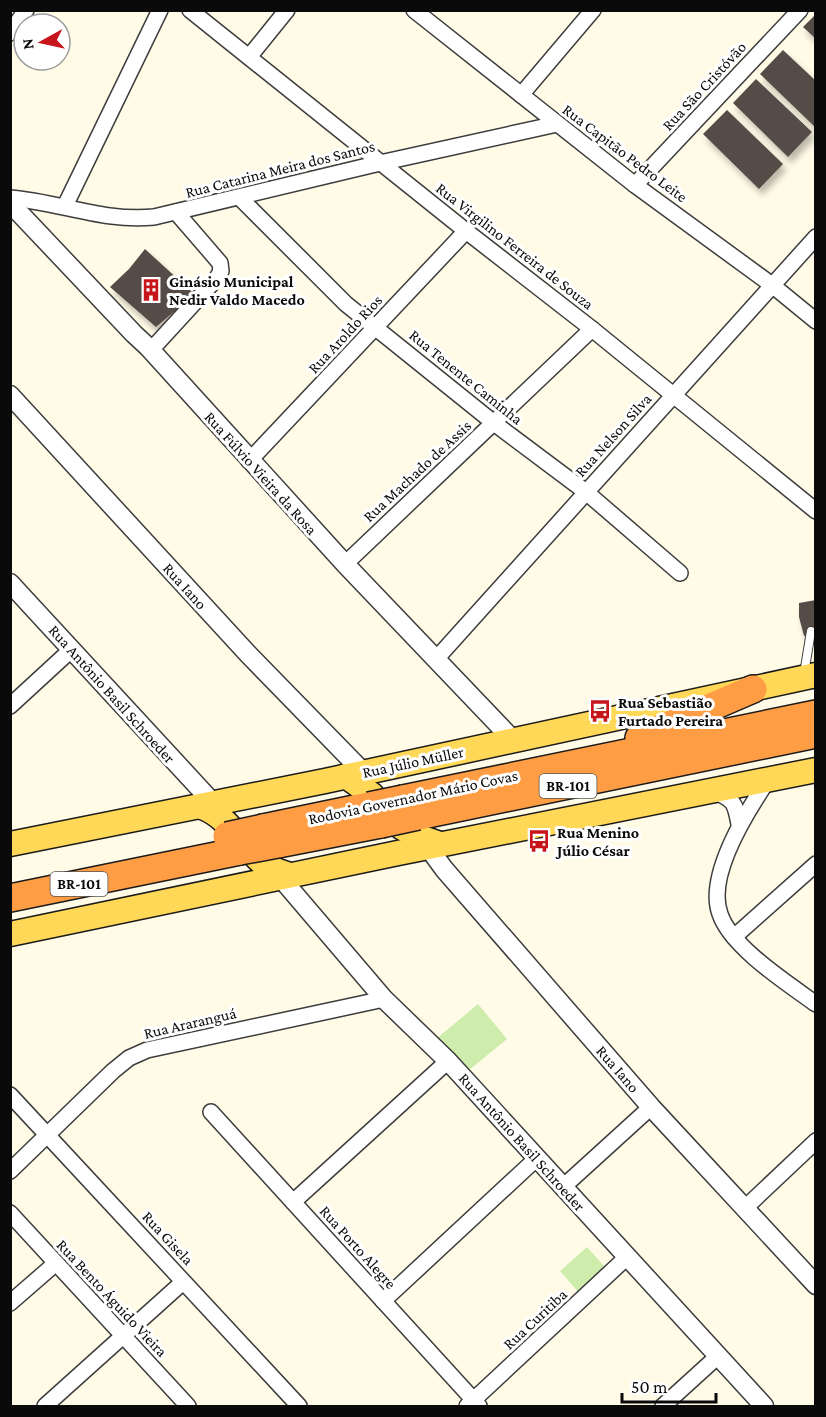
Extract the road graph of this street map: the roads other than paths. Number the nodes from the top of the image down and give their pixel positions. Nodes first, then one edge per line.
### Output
1 (26, 10) edge
2 (160, 10) edge
3 (190, 10) edge
4 (287, 10) edge
5 (414, 10) edge
6 (593, 10) edge
7 (800, 10) edge
8 (10, 33) edge
9 (249, 57) junction
10 (521, 95) junction
11 (557, 124) junction
12 (381, 163) junction
13 (635, 185) junction
14 (10, 198) edge
15 (240, 198) junction
16 (10, 203) edge
17 (65, 206) junction
18 (176, 212) junction
19 (466, 231) junction
20 (816, 237) edge
21 (772, 285) junction
22 (816, 321) edge
23 (376, 328) junction
24 (592, 329) junction
25 (151, 350) junction
26 (10, 395) edge
27 (672, 396) junction
28 (494, 423) junction
29 (249, 461) junction
30 (586, 492) junction
31 (816, 512) edge
32 (345, 564) junction
33 (680, 573) dead end
34 (10, 583) edge
35 (811, 631) dead end
36 (72, 649) junction
37 (437, 658) junction
38 (810, 676) edge
39 (753, 689) junction
40 (10, 706) edge
41 (816, 714) edge
42 (816, 734) edge
43 (514, 741) junction
44 (588, 760) junction
45 (816, 770) edge
46 (768, 780) junction
47 (713, 791) junction
48 (381, 798) junction
49 (739, 824) junction
50 (237, 828) junction
51 (10, 844) edge
52 (434, 846) junction
53 (398, 853) junction
54 (816, 864) edge
55 (285, 876) junction
56 (10, 879) edge
57 (254, 883) junction
58 (10, 898) edge
59 (10, 934) edge
60 (734, 937) junction
61 (384, 999) junction
62 (816, 1004) edge
63 (448, 1061) junction
64 (10, 1095) edge
65 (651, 1107) junction
66 (211, 1112) dead end
67 (48, 1136) junction
68 (816, 1141) edge
69 (537, 1158) junction
70 (10, 1171) edge
71 (563, 1187) junction
72 (293, 1202) junction
73 (746, 1208) junction
74 (10, 1213) edge
75 (627, 1257) junction
76 (56, 1263) junction
77 (183, 1282) junction
78 (816, 1286) edge
79 (383, 1301) junction
80 (10, 1303) edge
81 (123, 1336) junction
82 (718, 1356) junction
83 (473, 1404) edge
84 (186, 1406) edge
85 (45, 1407) edge
86 (299, 1407) edge
87 (663, 1407) edge
88 (764, 1407) edge

1 - 8 street
2 - 17 street
3 - 9 street, Rua Virgilino Ferreira de Souza
4 - 9 street
5 - 10 street, Rua Capitão Pedro Leite
6 - 10 street
7 - 13 street, Rua São Cristóvão
9 - 12 street, Rua Virgilino Ferreira de Souza
10 - 11 street, Rua Capitão Pedro Leite
11 - 12 street, Rua Catarina Meira dos Santos
11 - 13 street, Rua Capitão Pedro Leite
12 - 15 street, Rua Catarina Meira dos Santos
12 - 19 street, Rua Virgilino Ferreira de Souza
13 - 21 street, Rua Capitão Pedro Leite
14 - 17 street, Rua Catarina Meira dos Santos
15 - 18 street, Rua Catarina Meira dos Santos
15 - 23 street, Rua Tenente Caminha
16 - 25 street, Rua Fúlvio Vieira da Rosa
17 - 18 street, Rua Catarina Meira dos Santos
18 - 25 street
19 - 23 street, Rua Aroldo Rios
19 - 24 street, Rua Virgilino Ferreira de Souza
20 - 21 street, Rua Nelson Silva
21 - 22 street, Rua Capitão Pedro Leite
21 - 27 street, Rua Nelson Silva
23 - 28 street, Rua Tenente Caminha
23 - 29 street, Rua Aroldo Rios
24 - 27 street, Rua Virgilino Ferreira de Souza
24 - 28 street, Rua Machado de Assis
25 - 29 street, Rua Fúlvio Vieira da Rosa
26 - 48 street, Rua Iano
27 - 30 street, Rua Nelson Silva
27 - 31 street, Rua Virgilino Ferreira de Souza
28 - 30 street, Rua Tenente Caminha
28 - 32 street, Rua Machado de Assis
29 - 32 street, Rua Fúlvio Vieira da Rosa
30 - 33 street, Rua Tenente Caminha
30 - 37 street, Rua Nelson Silva
32 - 37 street, Rua Fúlvio Vieira da Rosa
34 - 36 street, Rua Antônio Basil Schroeder
35 - 38 lane
36 - 40 street
36 - 50 street, Rua Antônio Basil Schroeder
37 - 43 street, Rua Fúlvio Vieira da Rosa
38 - 39 main road, Rua Júlio Müller
39 - 43 main road, Rua Júlio Müller
39 - 44 highway
41 - 44 highway, Rodovia Governador Mário Covas / BR-101
42 - 48 highway, Rodovia Governador Mário Covas / BR-101
43 - 48 main road, Rua Júlio Müller
44 - 48 highway, Rodovia Governador Mário Covas / BR-101
45 - 46 main road
46 - 47 main road
46 - 49 street
47 - 49 street
47 - 52 main road
48 - 50 highway, Rodovia Governador Mário Covas / BR-101
48 - 50 main road, Rua Júlio Müller
48 - 52 main road, Rua Iano
48 - 53 main road
49 - 60 street
50 - 51 main road, Rua Júlio Müller
50 - 55 main road, Rua Antônio Basil Schroeder
50 - 56 highway, Rodovia Governador Mário Covas / BR-101
50 - 57 main road
50 - 58 highway, Rodovia Governador Mário Covas / BR-101
52 - 53 main road
52 - 65 street, Rua Iano
53 - 55 main road
54 - 60 street
55 - 57 main road
55 - 61 street, Rua Antônio Basil Schroeder
57 - 59 main road
60 - 62 street
61 - 63 street, Rua Antônio Basil Schroeder
61 - 67 street, Rua Araranguá
63 - 69 street, Rua Antônio Basil Schroeder
63 - 72 street
64 - 67 street, Rua Gisela
65 - 71 street
65 - 73 street, Rua Iano
66 - 72 street, Rua Porto Alegre
67 - 70 street, Rua Araranguá
67 - 77 street, Rua Gisela
68 - 73 street
69 - 71 street, Rua Antônio Basil Schroeder
69 - 79 street
71 - 75 street, Rua Antônio Basil Schroeder
72 - 79 street, Rua Porto Alegre
73 - 78 street, Rua Iano
74 - 76 street, Rua Bento Águido Vieira
75 - 82 street, Rua Antônio Basil Schroeder
75 - 83 street, Rua Curitiba
76 - 80 street
76 - 81 street, Rua Bento Águido Vieira
77 - 81 street
77 - 86 street, Rua Gisela
79 - 83 street, Rua Porto Alegre
81 - 84 street, Rua Bento Águido Vieira
81 - 85 street
82 - 87 street
82 - 88 street, Rua Antônio Basil Schroeder

